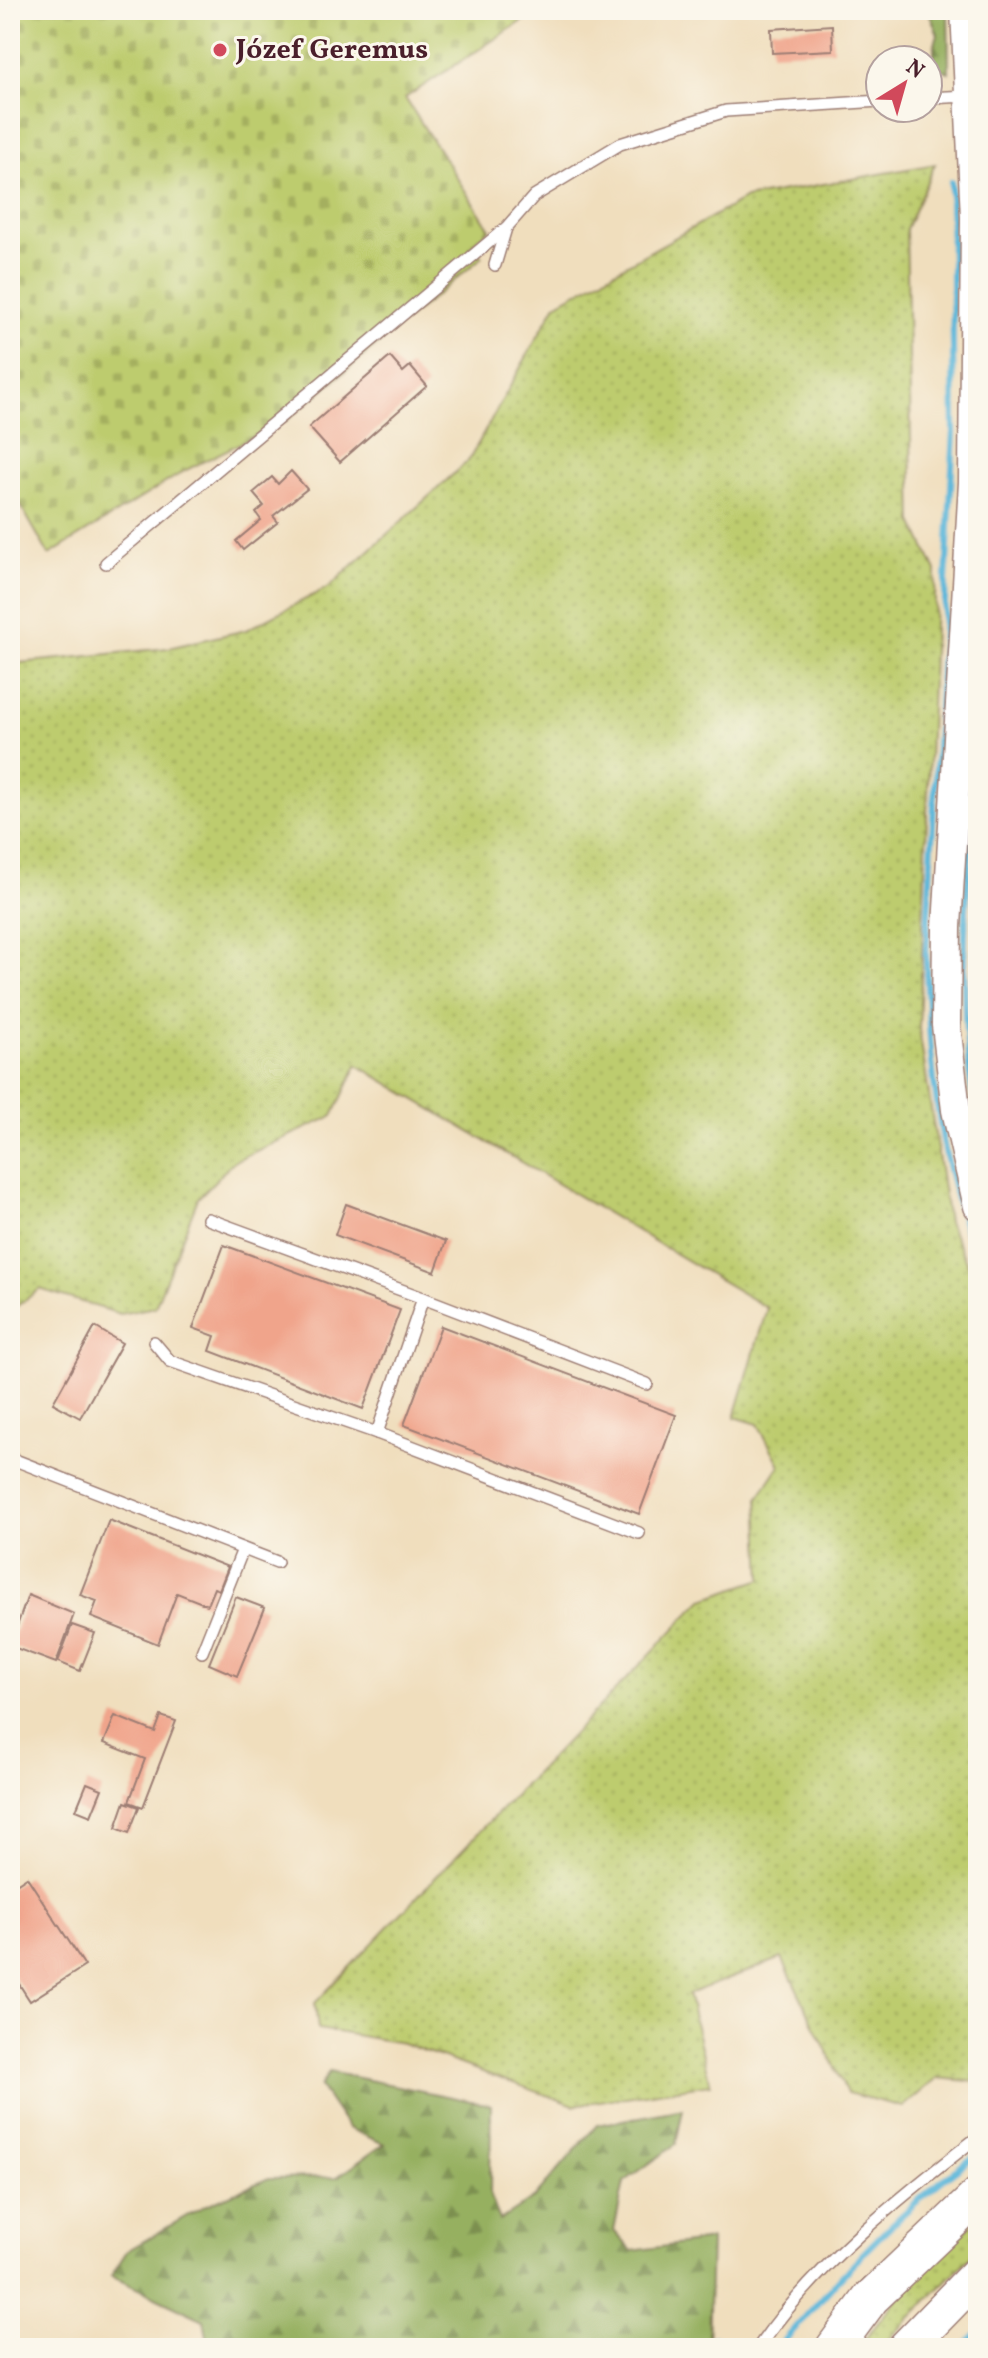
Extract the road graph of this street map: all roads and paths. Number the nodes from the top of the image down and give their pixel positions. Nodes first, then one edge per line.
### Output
1 (965, 10) edge
2 (969, 96) junction
3 (944, 97) edge
4 (864, 102) edge
5 (506, 228) junction
6 (495, 265) dead end
7 (106, 563) dead end
8 (978, 1206) edge
9 (208, 1219) dead end
10 (423, 1298) junction
11 (154, 1342) dead end
12 (647, 1384) dead end
13 (377, 1433) junction
14 (10, 1458) edge
15 (639, 1533) dead end
16 (243, 1549) junction
17 (277, 1562) dead end
18 (202, 1652) dead end
19 (978, 2137) edge
20 (978, 2196) edge
21 (978, 2274) edge
22 (758, 2348) edge
23 (834, 2348) edge
24 (906, 2348) edge

1 - 2 street
2 - 3 lane
2 - 8 street
4 - 5 lane
5 - 6 lane
5 - 7 lane
9 - 10 lane
10 - 12 lane
10 - 13 lane
11 - 13 lane
13 - 15 lane
14 - 16 lane
16 - 17 lane
16 - 18 lane
19 - 22 lane
20 - 23 main road
21 - 24 main road

